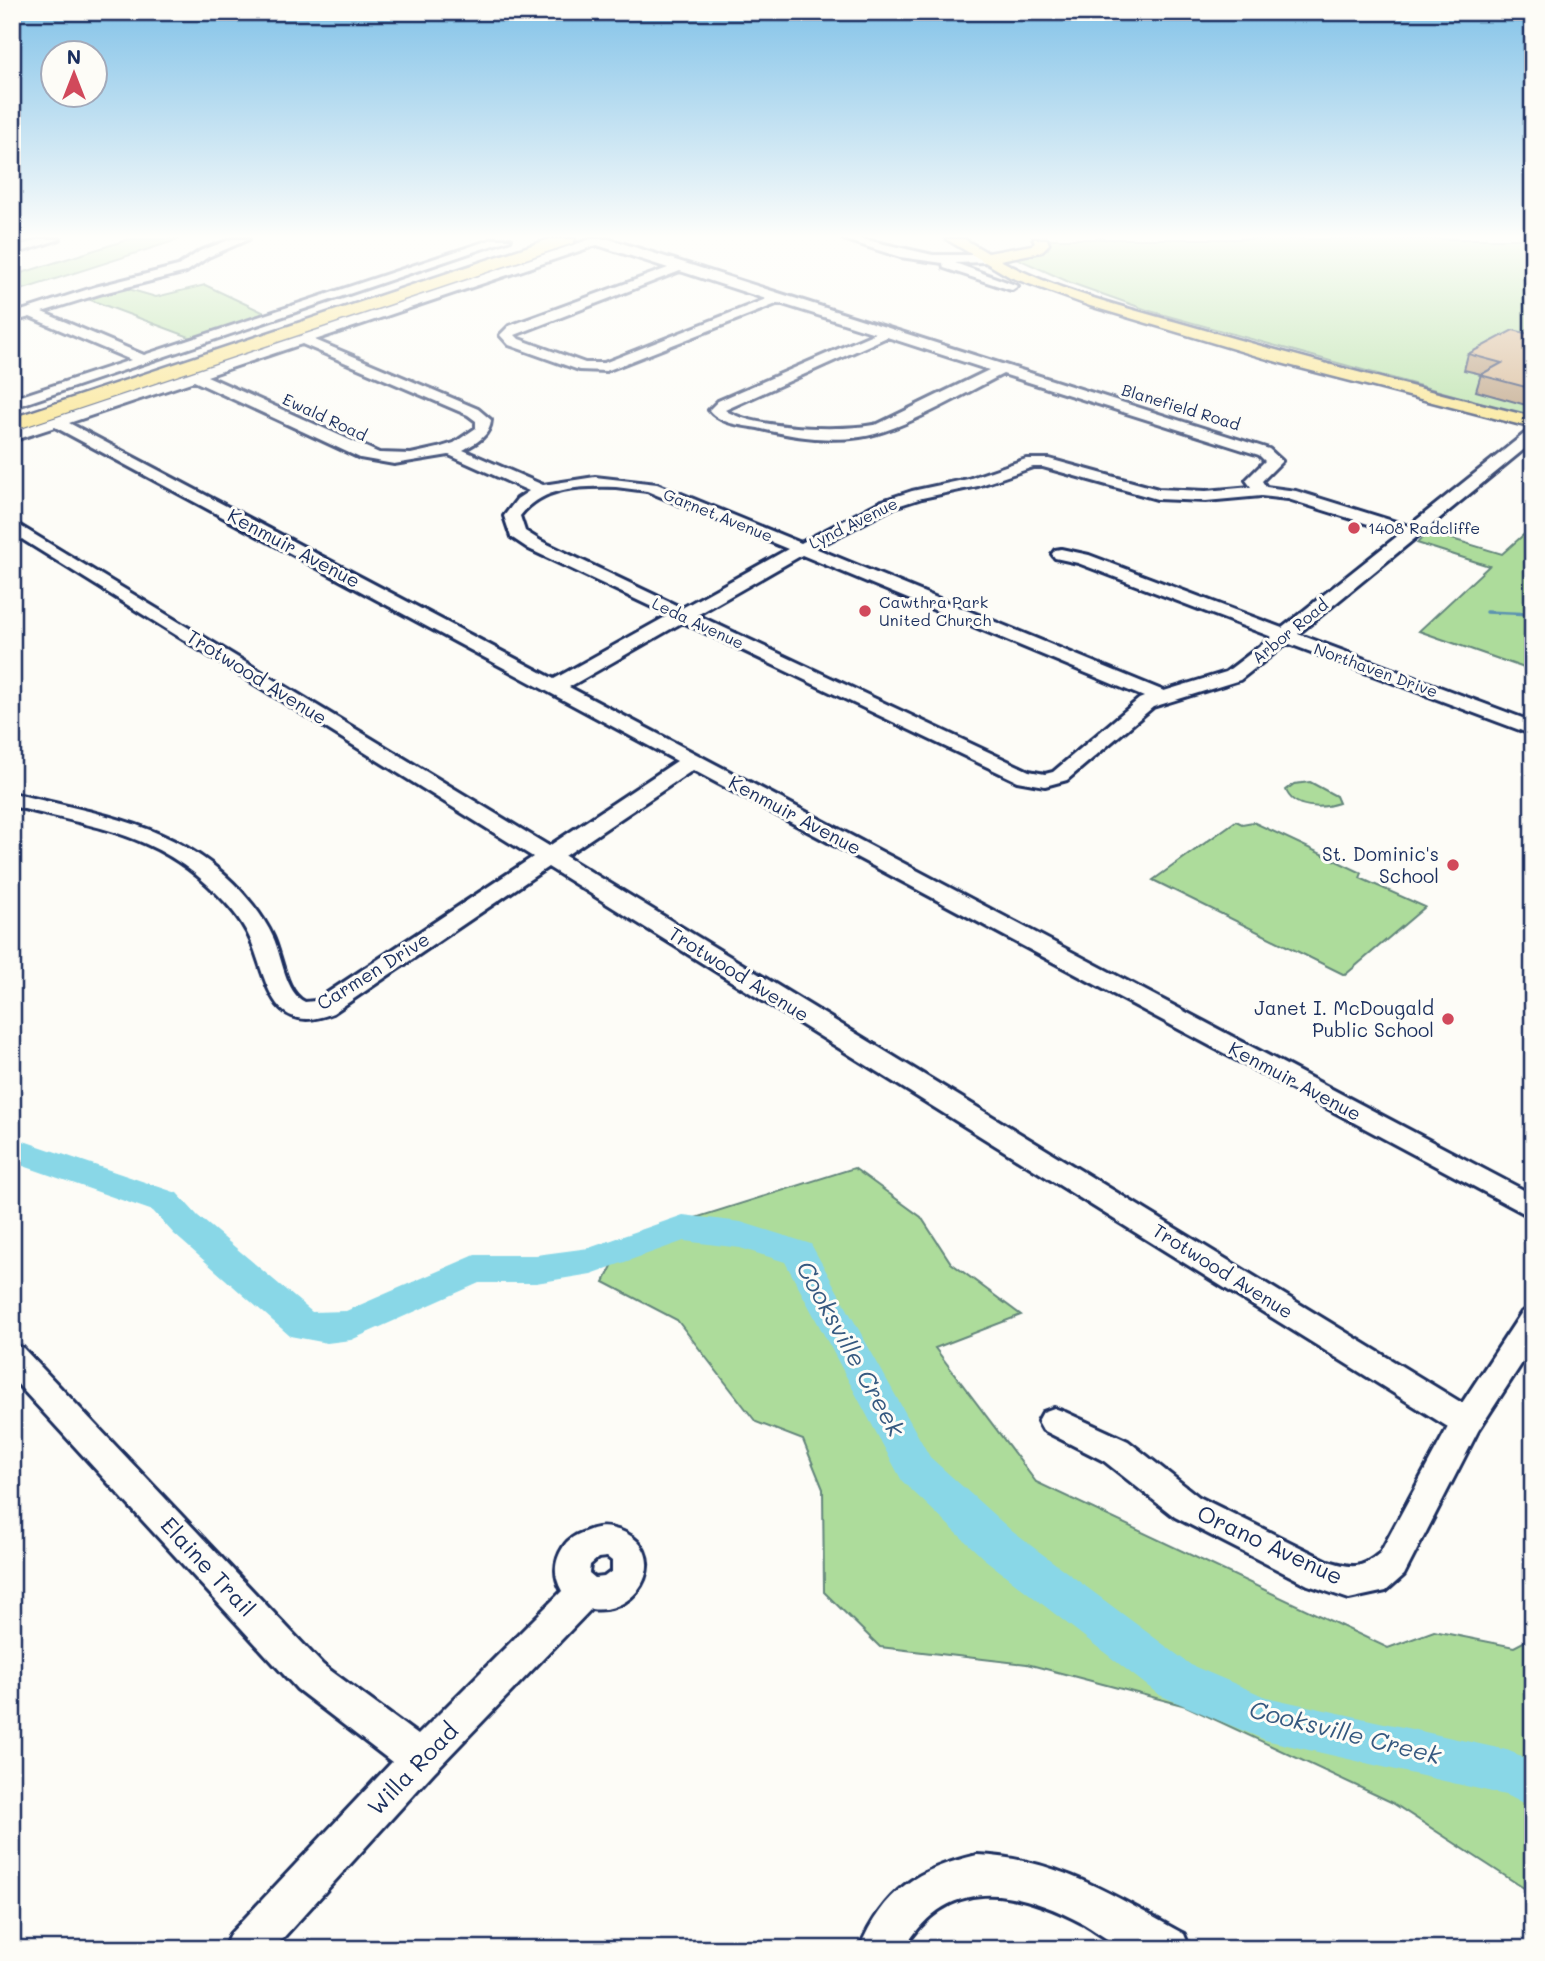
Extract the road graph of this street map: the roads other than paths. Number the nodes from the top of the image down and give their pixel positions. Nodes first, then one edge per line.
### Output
1 (74, 331) edge
2 (232, 331) edge
3 (265, 331) edge
4 (290, 331) edge
5 (327, 331) edge
6 (512, 331) edge
7 (698, 331) edge
8 (873, 331) edge
9 (1186, 331) edge
10 (884, 334) junction
11 (302, 339) junction
12 (143, 360) junction
13 (1000, 370) junction
14 (193, 375) junction
15 (12, 404) edge
16 (1475, 410) junction
17 (12, 415) edge
18 (56, 422) junction
19 (1533, 423) edge
20 (12, 425) edge
21 (1533, 432) edge
22 (12, 437) edge
23 (448, 449) junction
24 (541, 490) junction
25 (1261, 491) junction
26 (12, 526) edge
27 (1412, 532) junction
28 (801, 549) junction
29 (1061, 554) dead end
30 (682, 615) junction
31 (1284, 636) junction
32 (555, 687) junction
33 (1161, 697) junction
34 (1533, 729) edge
35 (693, 760) junction
36 (1024, 778) joint
37 (12, 799) edge
38 (547, 856) junction
39 (1533, 1208) edge
40 (1532, 1324) edge
41 (12, 1357) edge
42 (1054, 1421) dead end
43 (1467, 1422) junction
44 (585, 1591) dead end
45 (420, 1760) junction
46 (245, 1949) edge
47 (880, 1949) edge
48 (1169, 1949) edge

1 - 12 street
2 - 12 street
3 - 17 highway
4 - 20 highway
5 - 11 street
6 - 7 street
8 - 10 street, Blanefield Road
9 - 16 main road
10 - 13 street, Blanefield Road
10 - 13 street
11 - 14 street
11 - 23 street, Ewald Road
12 - 15 street
13 - 25 street, Blanefield Road
14 - 18 street
14 - 23 street, Ewald Road
16 - 19 main road
16 - 21 main road
18 - 22 street
18 - 32 street, Kenmuir Avenue
21 - 27 street, Arbor Road
23 - 24 street
24 - 28 street, Garnet Avenue
24 - 30 street, Leda Avenue
25 - 27 street, Lynd Avenue
25 - 28 street, Lynd Avenue
26 - 38 street, Trotwood Avenue
27 - 31 street, Arbor Road
28 - 30 street, Lynd Avenue
28 - 33 street, Garnet Avenue
29 - 31 street, Northaven Drive
30 - 32 street, Lynd Avenue
30 - 36 street, Leda Avenue
31 - 33 street, Arbor Road
31 - 34 street, Northaven Drive
32 - 35 street, Kenmuir Avenue
33 - 36 street, Arbor Road
35 - 38 street, Carmen Drive
35 - 39 street, Kenmuir Avenue
37 - 38 street, Carmen Drive
38 - 43 street, Trotwood Avenue
40 - 43 street, Orano Avenue
41 - 45 street, Elaine Trail
42 - 43 street, Orano Avenue
44 - 45 street, Willa Road
45 - 46 street, Willa Road
47 - 48 street

